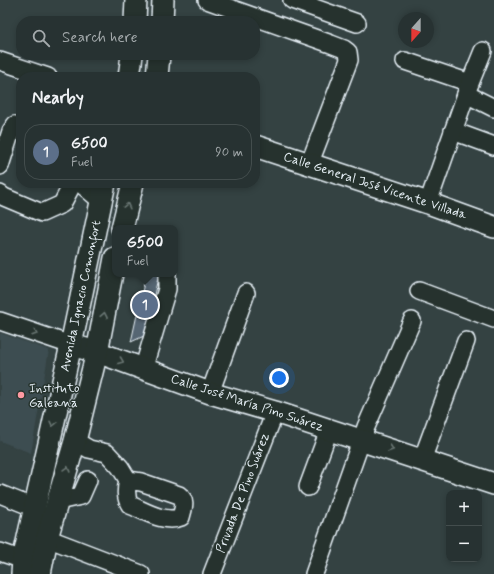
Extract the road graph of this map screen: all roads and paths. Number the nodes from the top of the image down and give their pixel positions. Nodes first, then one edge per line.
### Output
1 (136, 0) edge
2 (163, 0) edge
3 (207, 0) edge
4 (292, 0) edge
5 (136, 16) edge
6 (162, 16) edge
7 (252, 16) edge
8 (260, 19) edge
9 (357, 23) dead end
10 (483, 51) dead end
11 (131, 60) edge
12 (159, 60) edge
13 (0, 61) edge
14 (405, 61) dead end
15 (33, 72) edge
16 (130, 72) edge
17 (157, 72) edge
18 (468, 89) junction
19 (494, 108) edge
20 (16, 125) edge
21 (453, 131) junction
22 (494, 146) edge
23 (260, 148) edge
24 (309, 165) junction
25 (0, 166) edge
26 (70, 188) edge
27 (93, 188) edge
28 (132, 188) edge
29 (103, 192) edge
30 (0, 194) edge
31 (428, 203) junction
32 (123, 225) edge
33 (494, 227) edge
34 (112, 274) edge
35 (167, 277) edge
36 (419, 291) dead end
37 (246, 293) dead end
38 (494, 319) edge
39 (0, 321) edge
40 (412, 321) dead end
41 (466, 341) dead end
42 (71, 345) junction
43 (97, 352) junction
44 (143, 370) junction
45 (210, 394) junction
46 (275, 412) junction
47 (328, 429) junction
48 (362, 440) junction
49 (75, 441) junction
50 (422, 460) junction
51 (88, 480) dead end
52 (128, 480) dead end
53 (494, 484) edge
54 (308, 487) dead end
55 (0, 494) edge
56 (58, 501) junction
57 (34, 508) junction
58 (47, 538) junction
59 (0, 552) edge
60 (22, 567) edge
61 (40, 574) edge
62 (141, 574) edge
63 (212, 574) edge
64 (314, 574) edge

1 - 5 main road
2 - 6 main road
3 - 7 street
4 - 9 street
8 - 24 street
10 - 18 street
11 - 16 main road
12 - 17 main road
13 - 15 street
14 - 18 street
18 - 19 street
18 - 21 street
20 - 25 street
21 - 22 street
21 - 31 street
23 - 24 main road, Calle General José Vicente Villada
24 - 31 main road, Calle General José Vicente Villada
26 - 30 street
27 - 29 street
32 -> 28 main road, Avenida Ignacio Comonfort
29 - 42 main road, Avenida Ignacio Comonfort
31 - 33 main road, Calle General José Vicente Villada
43 -> 34 main road, Avenida Ignacio Comonfort
35 - 44 street
36 - 38 street
37 - 45 street
39 -> 42 street, Calle José María Pino Suárez
40 - 48 street
41 - 50 street
42 - 43 main road, Calle José María Pino Suárez
42 -> 57 main road, Avenida Ignacio Comonfort
43 -> 44 main road, Calle José María Pino Suárez
43 - 49 main road, Avenida Ignacio Comonfort
44 - 45 main road, Calle José María Pino Suárez
45 - 46 main road, Calle José María Pino Suárez
46 - 47 main road, Calle José María Pino Suárez
46 - 63 street, Privada De Pino Suárez
47 - 48 main road, Calle José María Pino Suárez
47 - 54 street
48 -> 50 main road, Calle José María Pino Suárez
48 - 64 street
49 - 52 street
56 -> 49 main road, Avenida Ignacio Comonfort
50 - 53 main road, Calle José María Pino Suárez
51 - 56 street
55 - 57 street
56 - 58 main road, Avenida Ignacio Comonfort
57 - 60 main road, Avenida Ignacio Comonfort
58 - 61 main road, Avenida Ignacio Comonfort
58 - 62 street
59 - 60 street

